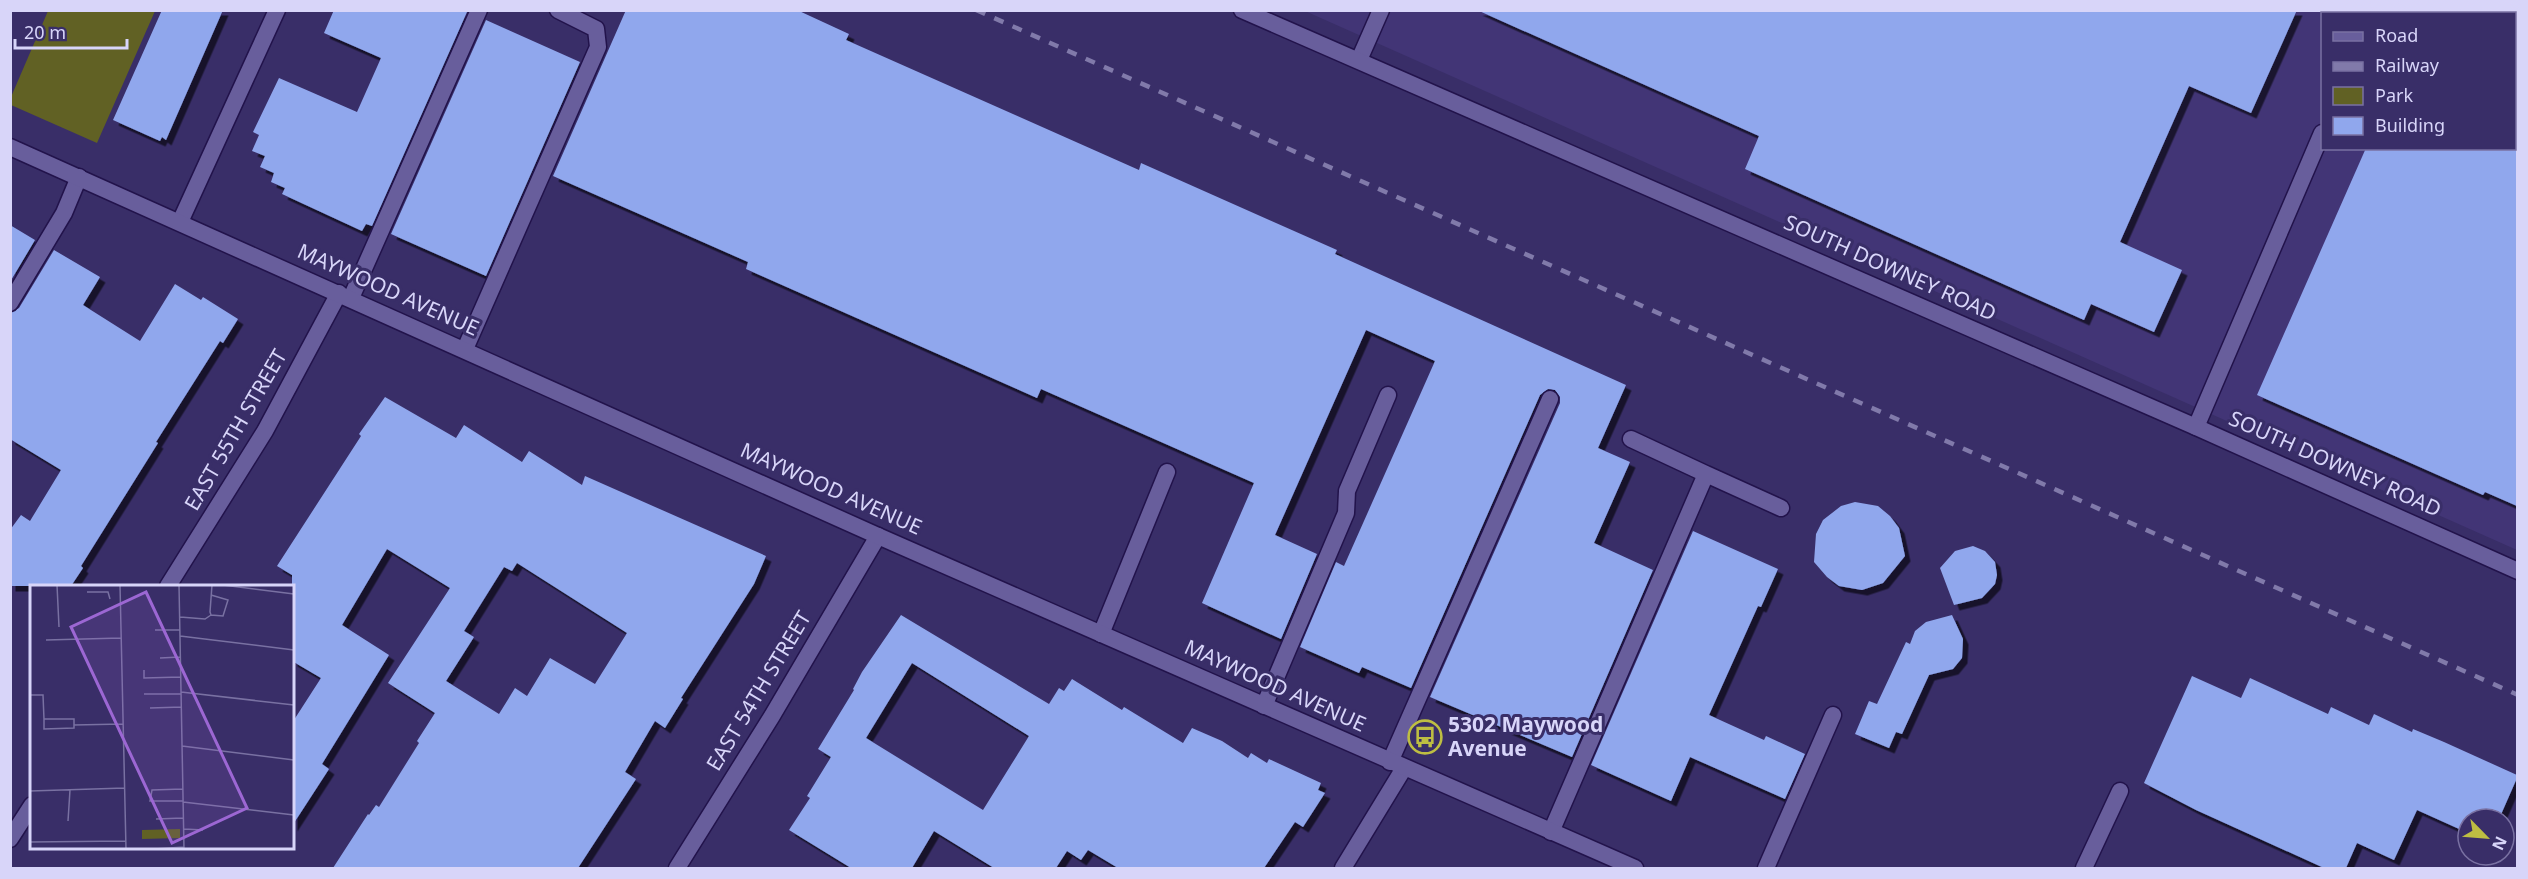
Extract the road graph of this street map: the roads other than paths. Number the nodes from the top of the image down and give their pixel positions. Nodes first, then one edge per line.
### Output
1 (277, 10) edge
2 (479, 10) edge
3 (558, 10) edge
4 (1242, 10) edge
5 (1381, 10) edge
6 (1359, 60) junction
7 (2321, 134) edge
8 (10, 147) edge
9 (79, 177) junction
10 (180, 222) junction
11 (345, 296) junction
12 (10, 303) edge
13 (465, 350) junction
14 (1388, 395) dead end
15 (1550, 399) dead end
16 (2196, 426) junction
17 (1631, 439) dead end
18 (1167, 472) dead end
19 (1706, 474) junction
20 (1781, 508) dead end
21 (878, 536) junction
22 (2517, 571) edge
23 (169, 585) edge
24 (1101, 634) junction
25 (1264, 706) junction
26 (1833, 716) dead end
27 (1397, 765) junction
28 (2120, 791) dead end
29 (30, 808) edge
30 (1551, 832) junction
31 (10, 839) edge
32 (677, 868) edge
33 (1343, 868) edge
34 (1635, 868) edge
35 (1766, 868) edge
36 (2084, 868) edge

1 - 10 street
2 - 11 street, EAST 55TH STREET
3 - 13 street
4 - 6 street, SOUTH DOWNEY ROAD
5 - 6 street
6 - 16 street, SOUTH DOWNEY ROAD
7 - 16 street
8 - 9 street, MAYWOOD AVENUE
9 - 10 street, MAYWOOD AVENUE
9 - 12 street
10 - 11 street, MAYWOOD AVENUE
11 - 13 street, MAYWOOD AVENUE
11 - 23 street, EAST 55TH STREET
13 - 21 street, MAYWOOD AVENUE
14 - 25 street
15 - 27 street
16 - 22 street, SOUTH DOWNEY ROAD
17 - 19 street
18 - 24 street
19 - 20 street
19 - 30 street
21 - 24 street, MAYWOOD AVENUE
21 - 32 street, EAST 54TH STREET
24 - 25 street, MAYWOOD AVENUE
25 - 27 street, MAYWOOD AVENUE
26 - 35 street
27 - 30 street, MAYWOOD AVENUE
27 - 33 street
28 - 36 street
29 - 31 street
30 - 34 street, MAYWOOD AVENUE

